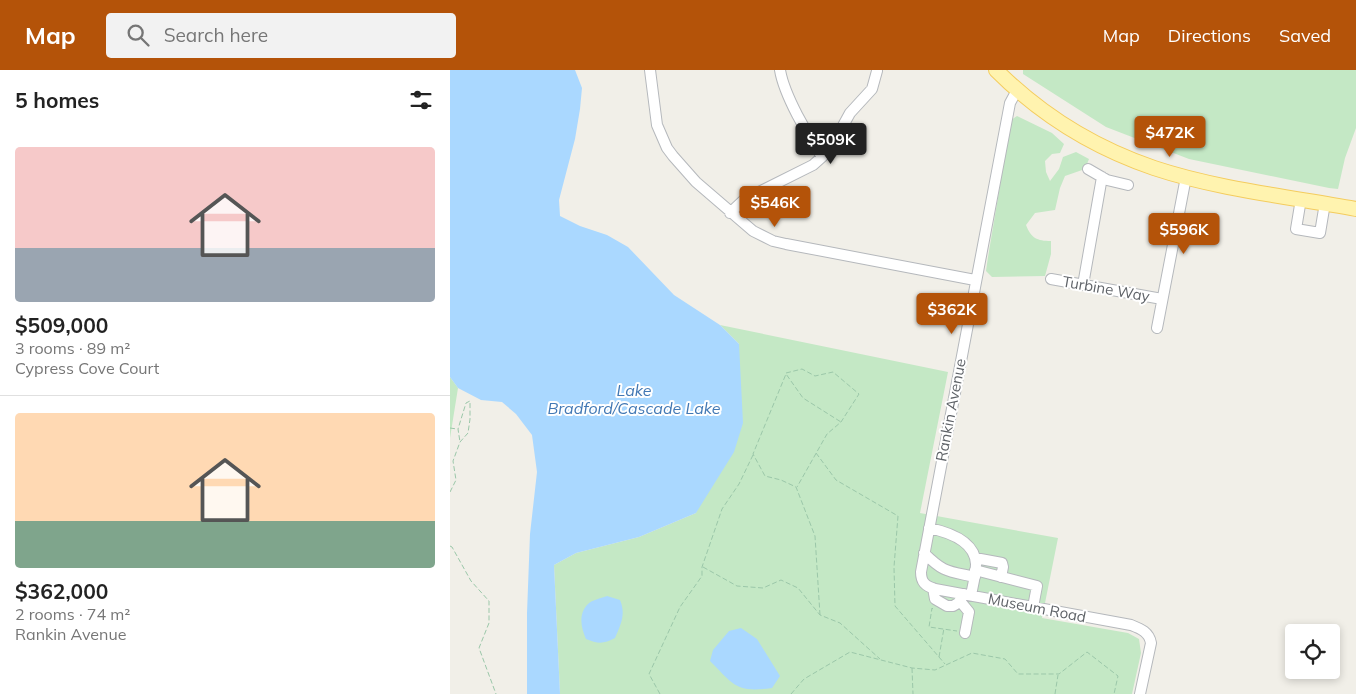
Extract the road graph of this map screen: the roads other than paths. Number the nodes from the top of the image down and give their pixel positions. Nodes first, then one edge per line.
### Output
1 (650, 70) edge
2 (780, 70) edge
3 (877, 71) edge
4 (1003, 73) edge
5 (1018, 90) junction
6 (822, 157) junction
7 (1088, 169) dead end
8 (1102, 177) junction
9 (1186, 177) junction
10 (1128, 185) dead end
11 (1300, 199) junction
12 (1325, 203) junction
13 (1356, 209) edge
14 (730, 212) junction
15 (1050, 279) dead end
16 (976, 280) junction
17 (1083, 285) junction
18 (1162, 299) junction
19 (1157, 328) dead end
20 (929, 528) junction
21 (924, 553) junction
22 (975, 558) junction
23 (975, 573) junction
24 (1001, 577) junction
25 (928, 586) junction
26 (965, 597) junction
27 (1033, 607) junction
28 (965, 632) road end
29 (1140, 694) edge

1 - 14 street
2 - 6 street
3 - 6 street
4 - 5 main road
5 - 9 main road
5 - 16 street, Rankin Avenue
6 - 14 street
7 - 8 street
8 - 10 street
8 - 17 street
9 - 11 main road
9 - 18 street
11 - 12 main road
11 - 12 street
12 - 13 main road
14 - 16 street
15 - 17 street, Turbine Way
16 - 20 street, Rankin Avenue
17 - 18 street, Turbine Way
18 - 19 street
20 - 21 street, Rankin Avenue
20 - 22 street
21 - 23 street
21 - 25 street, Rankin Avenue
22 - 23 street
22 - 24 street
23 - 24 street
23 - 26 street
24 - 27 street
25 - 26 street, Museum Road
25 - 26 street
26 - 27 street, Museum Road
26 - 28 street
27 - 29 street, Museum Road

